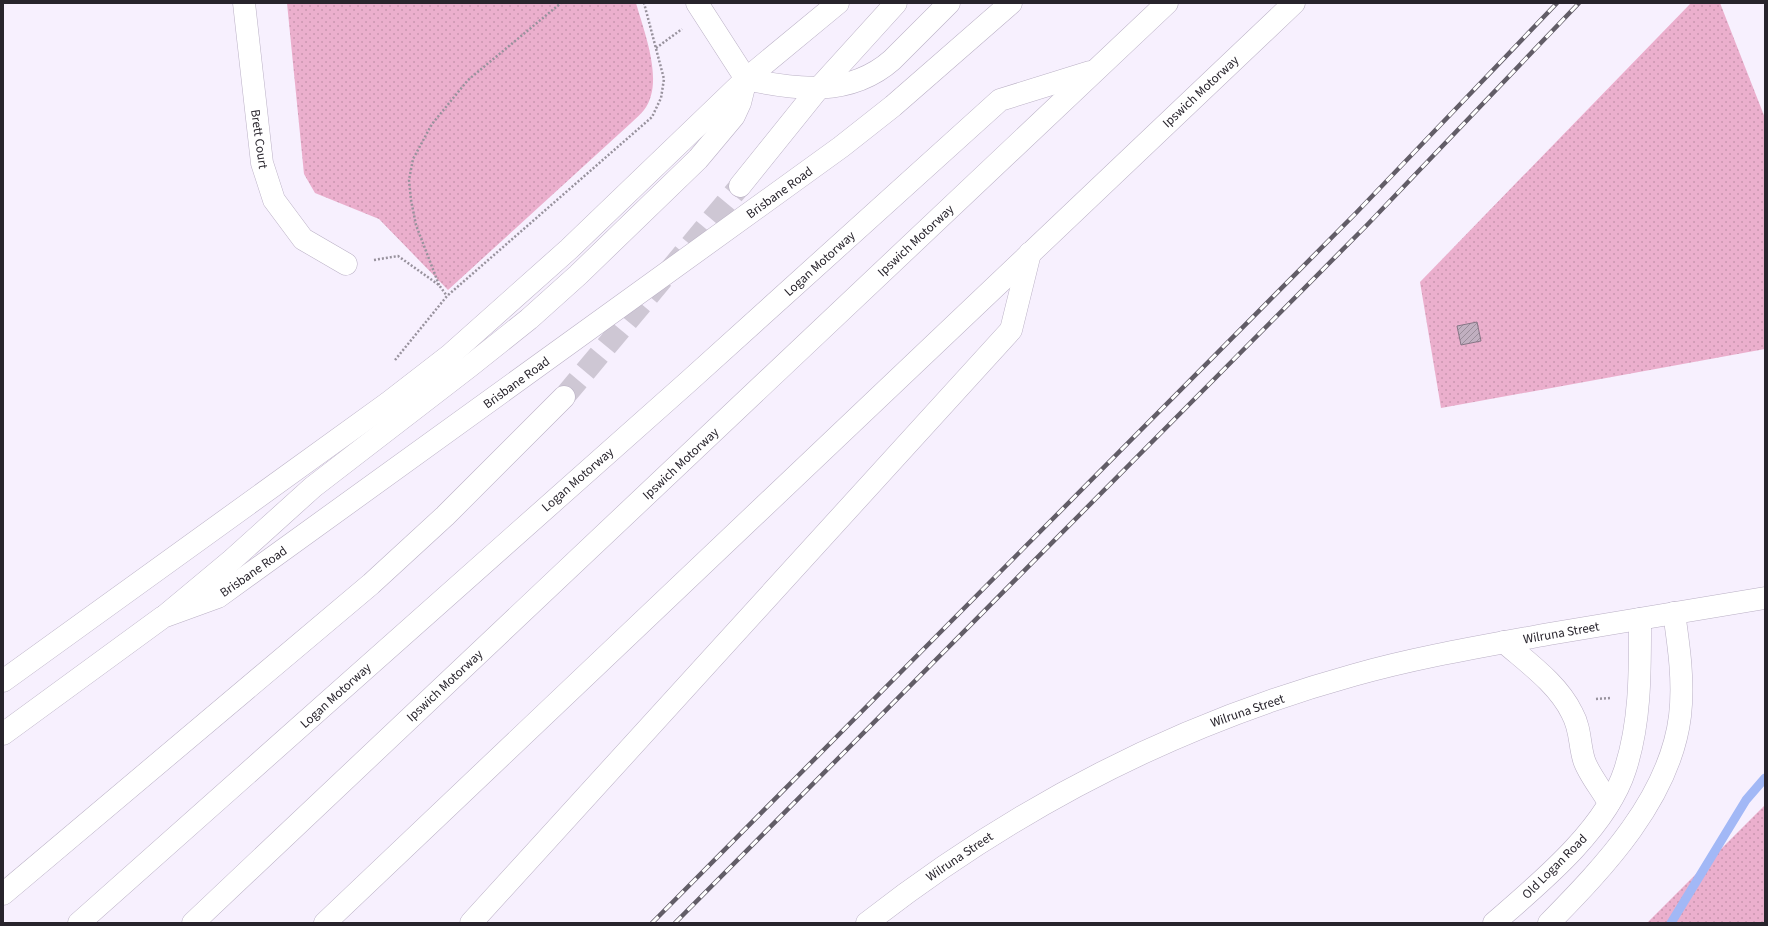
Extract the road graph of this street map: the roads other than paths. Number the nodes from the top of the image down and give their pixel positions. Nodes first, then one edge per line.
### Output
1 (244, 3) edge
2 (697, 3) edge
3 (838, 3) edge
4 (896, 3) edge
5 (948, 3) edge
6 (1011, 3) edge
7 (1167, 3) edge
8 (1294, 3) edge
9 (1095, 70) junction
10 (746, 79) junction
11 (818, 89) junction
12 (740, 186) tunnel mouth
13 (1030, 253) junction
14 (346, 264) road end
15 (564, 397) tunnel mouth
16 (1765, 598) edge
17 (1674, 613) junction
18 (163, 617) junction
19 (1640, 619) junction
20 (1504, 642) junction
21 (3, 681) edge
22 (3, 734) edge
23 (1609, 803) junction
24 (3, 894) edge
25 (79, 923) edge
26 (193, 923) edge
27 (325, 923) edge
28 (471, 923) edge
29 (867, 923) edge
30 (1494, 923) edge
31 (1549, 923) edge

1 - 14 main road, Brett Court
2 - 10 main road
3 - 10 main road
4 - 11 main road
5 - 11 main road
6 - 18 main road, Brisbane Road
7 - 9 main road, Ipswich Motorway
8 - 13 main road, Ipswich Motorway
9 - 25 main road, Logan Motorway
9 - 26 main road, Ipswich Motorway
10 - 11 main road
10 - 18 main road
10 - 21 main road
11 - 12 main road
13 - 27 main road, Ipswich Motorway
13 - 28 main road
15 - 24 main road
16 - 17 main road, Wilruna Street
17 - 19 main road, Wilruna Street
17 - 31 main road
18 - 22 main road, Brisbane Road
19 - 20 main road, Wilruna Street
19 - 23 main road, Old Logan Road
20 - 23 main road
20 - 29 main road, Wilruna Street
23 - 30 main road, Old Logan Road

